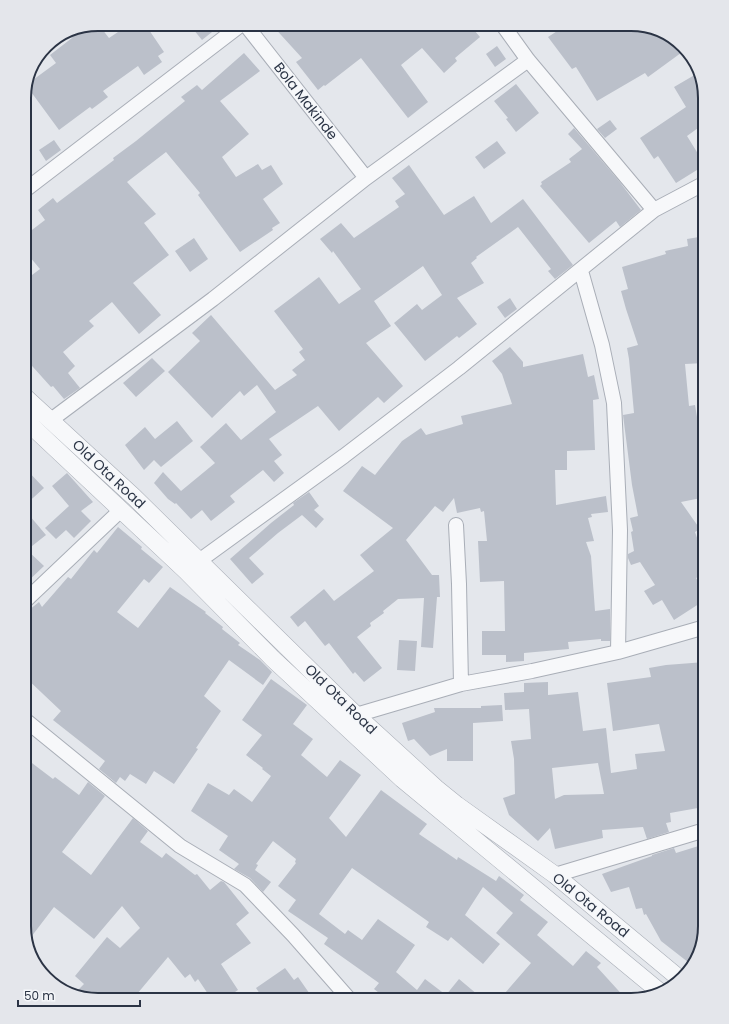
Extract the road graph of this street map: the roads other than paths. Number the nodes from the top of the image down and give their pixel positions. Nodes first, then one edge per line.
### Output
1 (233, 31) edge
2 (250, 31) edge
3 (507, 31) edge
4 (528, 60) junction
5 (366, 178) junction
6 (31, 186) edge
7 (698, 187) edge
8 (654, 210) junction
9 (581, 271) junction
10 (31, 402) edge
11 (51, 420) junction
12 (31, 426) edge
13 (121, 510) junction
14 (456, 525) dead end
15 (199, 561) junction
16 (31, 595) edge
17 (698, 629) edge
18 (618, 652) junction
19 (461, 684) junction
20 (356, 714) junction
21 (31, 725) edge
22 (698, 832) edge
23 (555, 875) junction
24 (676, 975) edge
25 (656, 988) edge
26 (344, 993) edge

1 - 6 street
2 - 5 street, Bola Makinde
3 - 4 street
4 - 5 street
4 - 8 street
5 - 11 street
7 - 8 street
8 - 9 street
9 - 15 street
9 - 18 street
10 - 11 street, Old Ota Road
11 - 15 street, Old Ota Road
12 - 13 street, Old Ota Road
13 - 16 street
13 - 25 street, Old Ota Road
14 - 19 street
15 - 20 street, Old Ota Road
17 - 18 street
18 - 19 street
19 - 20 street
20 - 23 street, Old Ota Road
21 - 26 street
22 - 23 street
23 - 24 street, Old Ota Road

